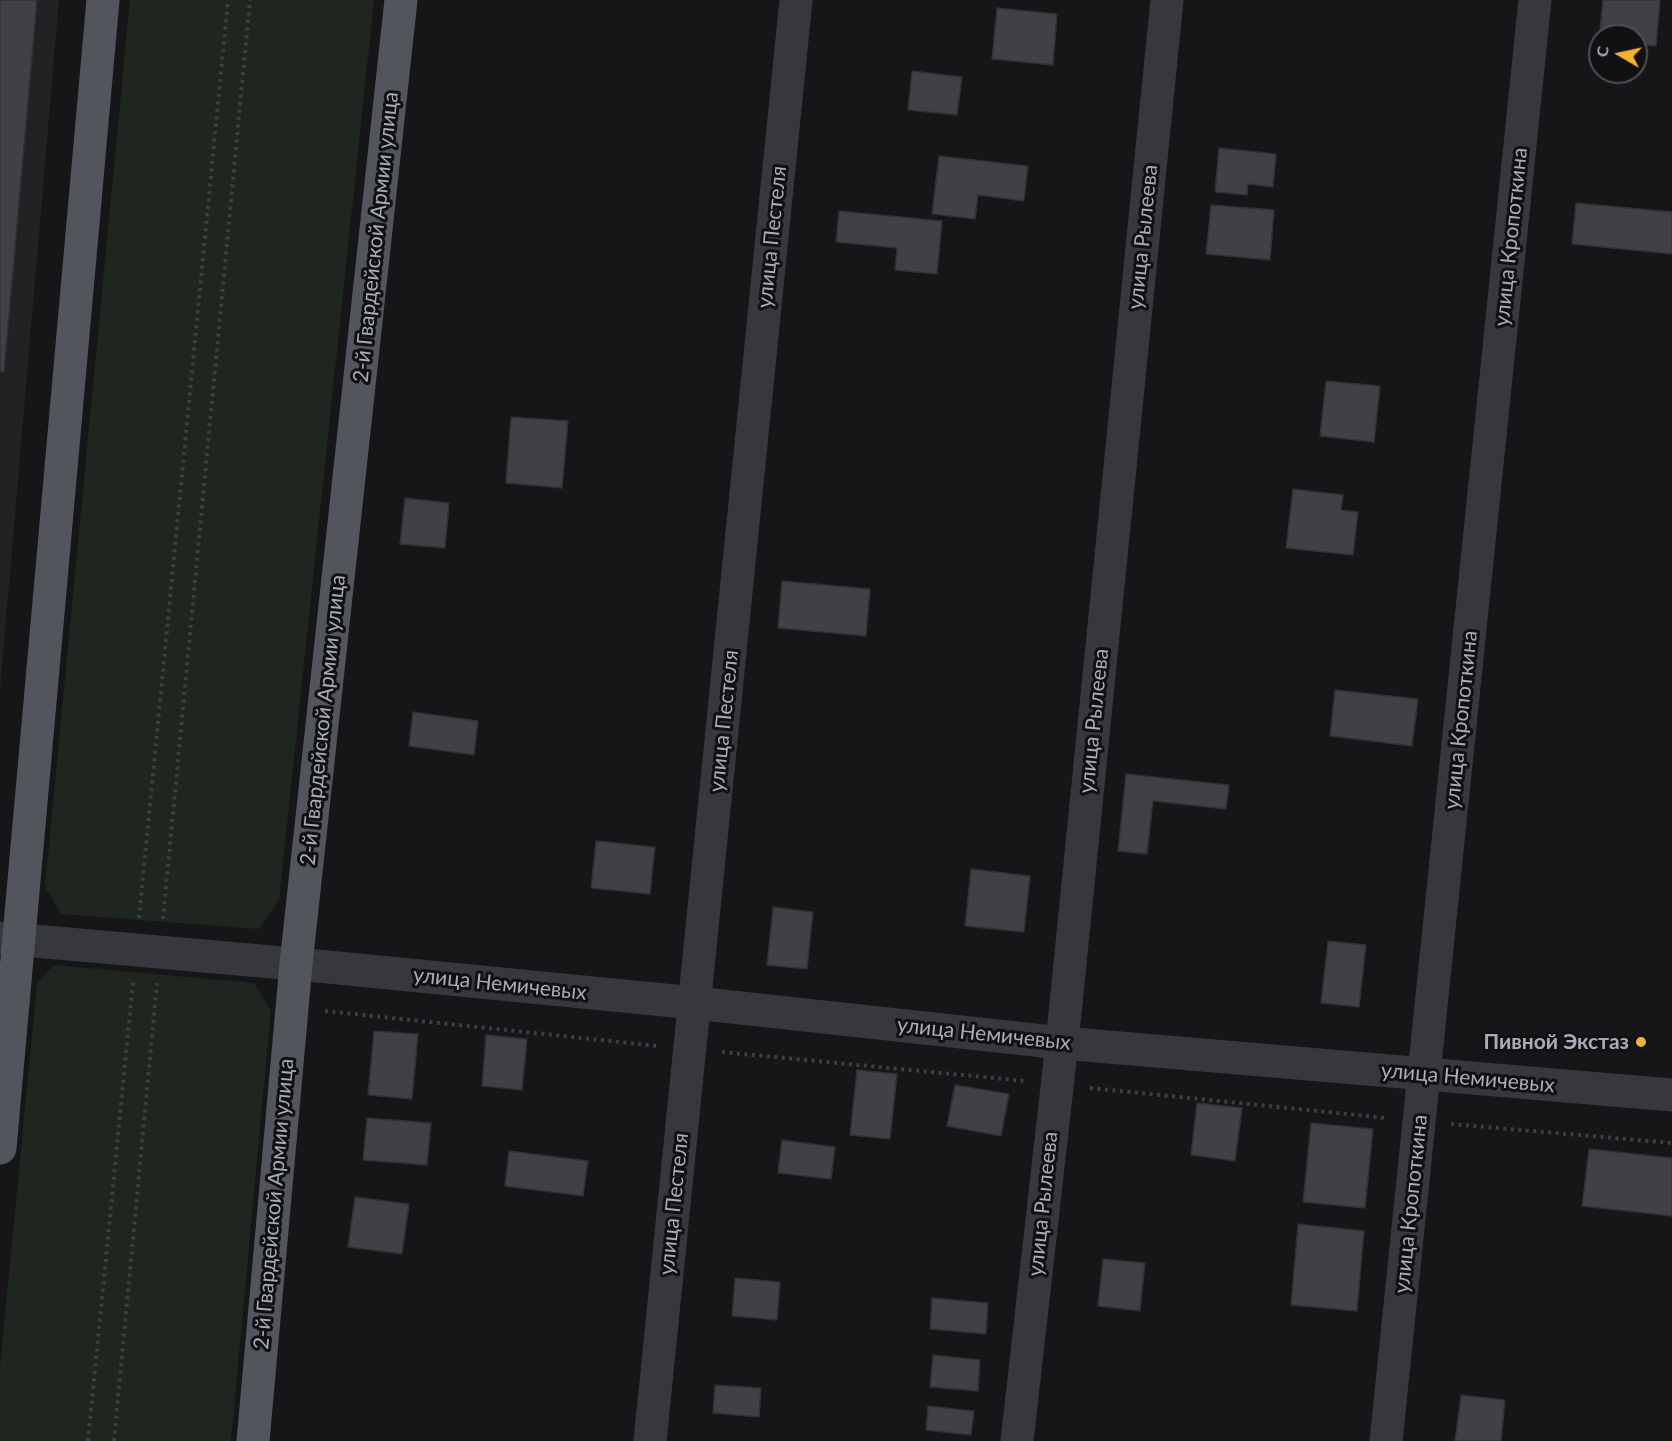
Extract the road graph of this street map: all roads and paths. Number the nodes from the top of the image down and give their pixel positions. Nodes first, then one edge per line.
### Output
1 (103, 0) edge
2 (228, 0) edge
3 (250, 0) edge
4 (401, 0) edge
5 (796, 0) edge
6 (1167, 0) edge
7 (1535, 0) edge
8 (10, 939) edge
9 (148, 951) junction
10 (296, 964) junction
11 (695, 1003) junction
12 (292, 1008) junction
13 (1062, 1043) junction
14 (690, 1049) junction
15 (1424, 1074) junction
16 (1057, 1084) junction
17 (1672, 1095) edge
18 (1419, 1121) junction
19 (1672, 1143) edge
20 (0, 1148) edge
21 (88, 1441) edge
22 (114, 1441) edge
23 (253, 1441) edge
24 (650, 1441) edge
25 (1017, 1441) edge
26 (1386, 1441) edge

1 - 8 main road
2 - 9 path
3 - 9 path
4 - 10 main road, 2-й Гвардейской Армии улица
5 - 11 street, улица Пестеля
6 - 13 street, улица Рылеева
7 - 15 street, улица Кропоткина
8 - 9 street, улица Немичевых
8 - 20 main road
9 - 10 street, улица Немичевых
9 - 21 path
9 - 22 path
10 - 11 street, улица Немичевых
10 - 12 main road, 2-й Гвардейской Армии улица
11 - 13 street, улица Немичевых
11 - 14 street, улица Пестеля
12 - 14 path
12 - 23 main road, 2-й Гвардейской Армии улица
13 - 15 street, улица Немичевых
13 - 16 street, улица Рылеева
14 - 16 path
14 - 24 street, улица Пестеля
15 - 17 street, улица Немичевых
15 - 18 street, улица Кропоткина
16 - 18 path
16 - 25 street, улица Рылеева
18 - 19 path
18 - 26 street, улица Кропоткина

